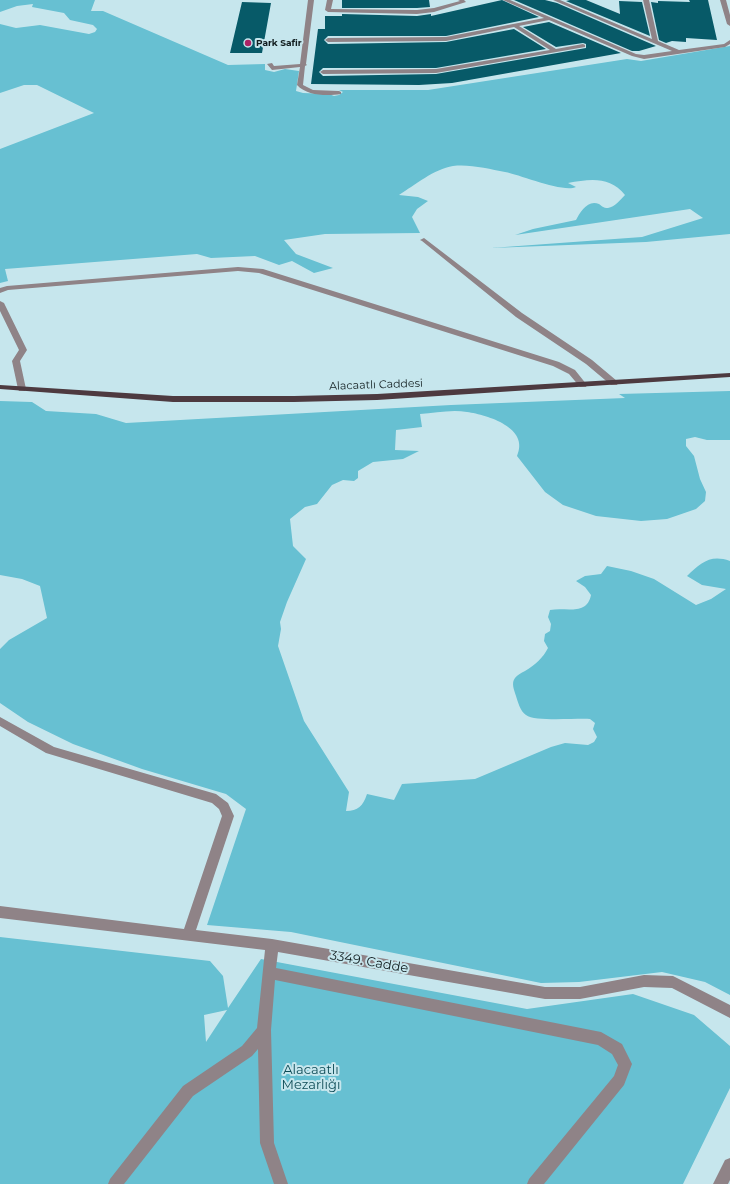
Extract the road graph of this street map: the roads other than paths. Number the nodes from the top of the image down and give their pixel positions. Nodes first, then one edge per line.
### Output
1 (311, 0) edge
2 (326, 0) edge
3 (330, 0) edge
4 (461, 0) edge
5 (506, 0) edge
6 (556, 0) edge
7 (646, 0) edge
8 (723, 0) edge
9 (549, 19) junction
10 (730, 24) edge
11 (515, 26) junction
12 (328, 40) dead end
13 (655, 41) junction
14 (730, 42) edge
15 (583, 46) dead end
16 (555, 51) junction
17 (679, 52) junction
18 (270, 64) dead end
19 (304, 65) junction
20 (323, 72) dead end
21 (339, 93) dead end
22 (424, 240) dead end
23 (0, 291) edge
24 (0, 303) edge
25 (730, 375) edge
26 (614, 383) junction
27 (583, 385) junction
28 (0, 387) edge
29 (22, 389) junction
30 (0, 720) edge
31 (0, 912) edge
32 (188, 935) junction
33 (272, 946) junction
34 (270, 973) junction
35 (730, 1012) edge
36 (264, 1030) junction
37 (730, 1166) edge
38 (116, 1184) edge
39 (281, 1184) edge
40 (534, 1184) edge
41 (720, 1184) edge

1 - 19 street
2 - 3 street
3 - 4 street
5 - 9 street
6 - 13 street
7 - 13 street
8 - 10 street
9 - 11 street
9 - 17 street
11 - 12 street
11 - 16 street
13 - 17 street
14 - 17 street
15 - 16 street
16 - 20 street
18 - 19 street
19 - 21 street
22 - 26 street
23 - 27 street
24 - 29 street
25 - 26 main road, Alacaatlı Caddesi
26 - 27 main road, Alacaatlı Caddesi
27 - 29 main road, Alacaatlı Caddesi
28 - 29 main road, Alacaatlı Caddesi
30 - 32 street
31 - 32 street, 3349. Cadde
32 - 33 street, 3349. Cadde
33 - 34 street
33 - 35 street, 3349. Cadde
34 - 36 street
34 - 40 street
36 - 38 street
36 - 39 street
37 - 41 street

